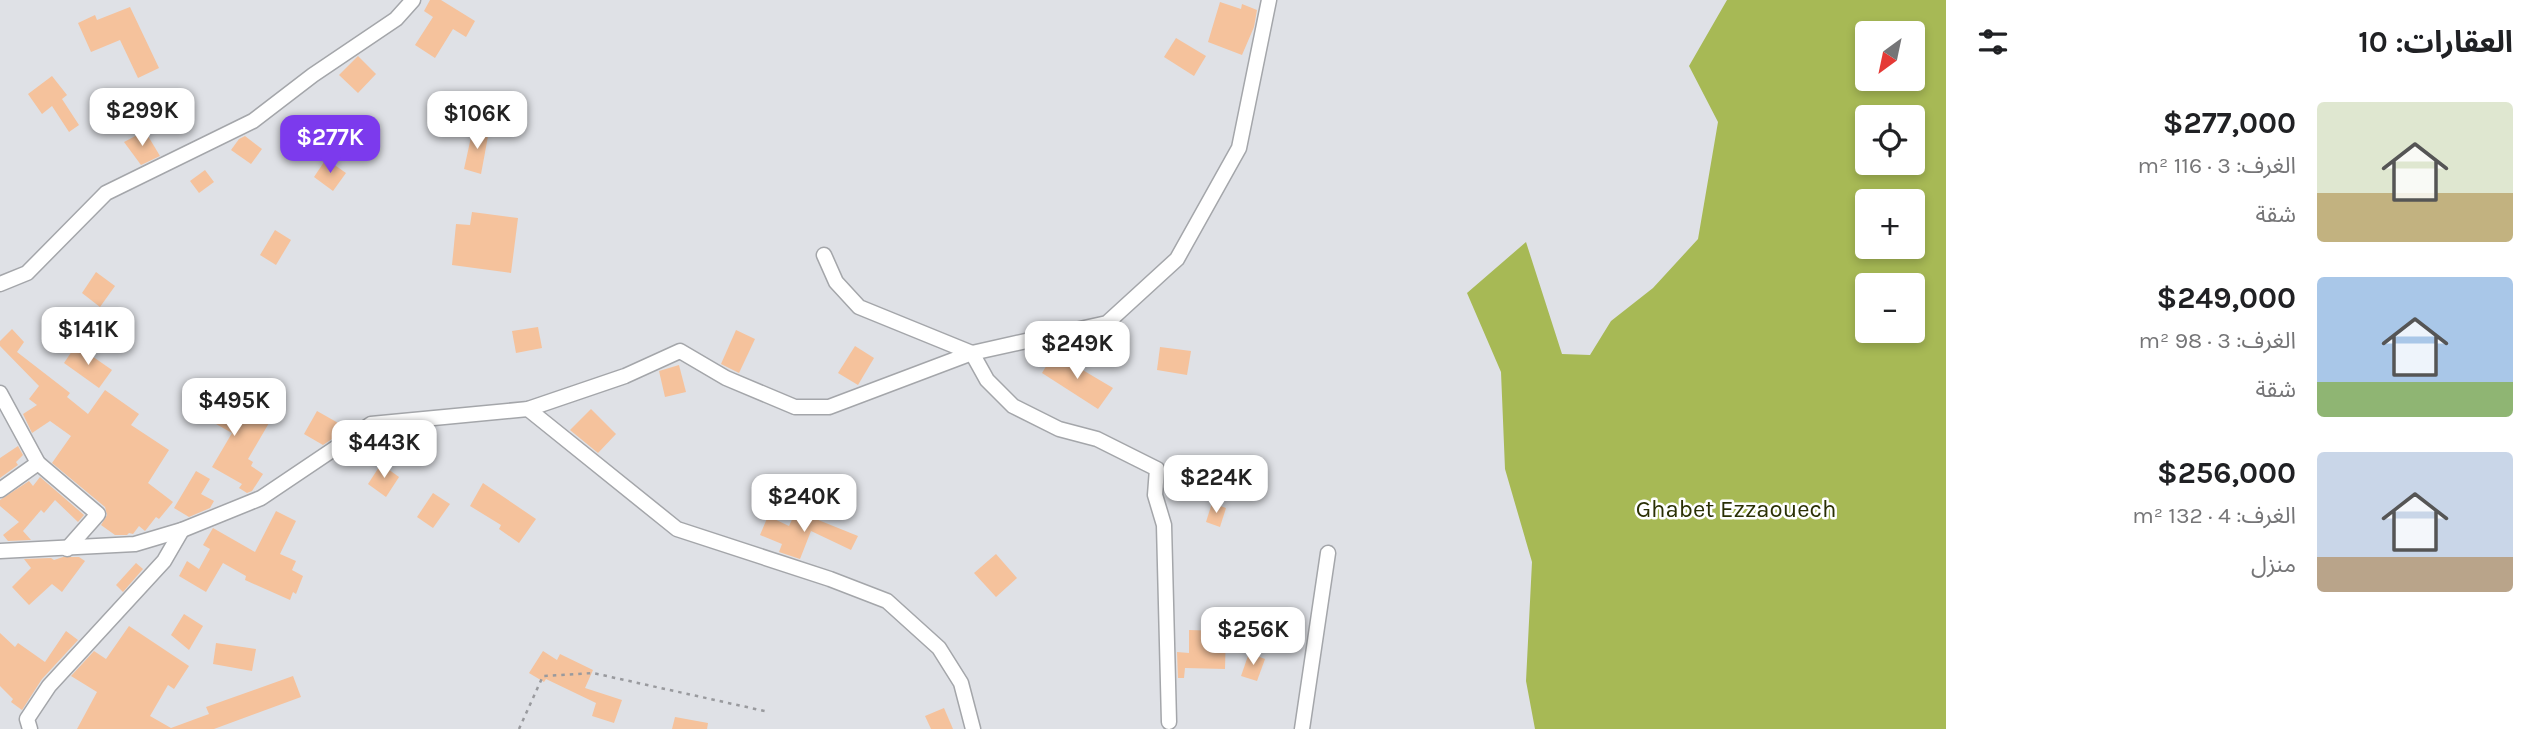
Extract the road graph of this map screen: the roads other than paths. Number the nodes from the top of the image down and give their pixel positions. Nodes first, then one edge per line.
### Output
1 (413, 0) edge
2 (1269, 0) edge
3 (824, 255) dead end
4 (0, 284) edge
5 (972, 354) junction
6 (0, 393) edge
7 (528, 409) junction
8 (38, 463) junction
9 (0, 490) edge
10 (182, 530) junction
11 (67, 549) junction
12 (0, 551) edge
13 (1328, 553) dead end
14 (1169, 722) dead end
15 (30, 729) edge
16 (973, 729) edge
17 (1302, 729) edge

1 - 4 street
2 - 5 street
3 - 5 street
5 - 7 street
5 - 14 street
6 - 8 street
7 - 10 street
7 - 16 street
8 - 9 street
8 - 11 street
10 - 11 street
10 - 15 street
11 - 12 street
13 - 17 street

